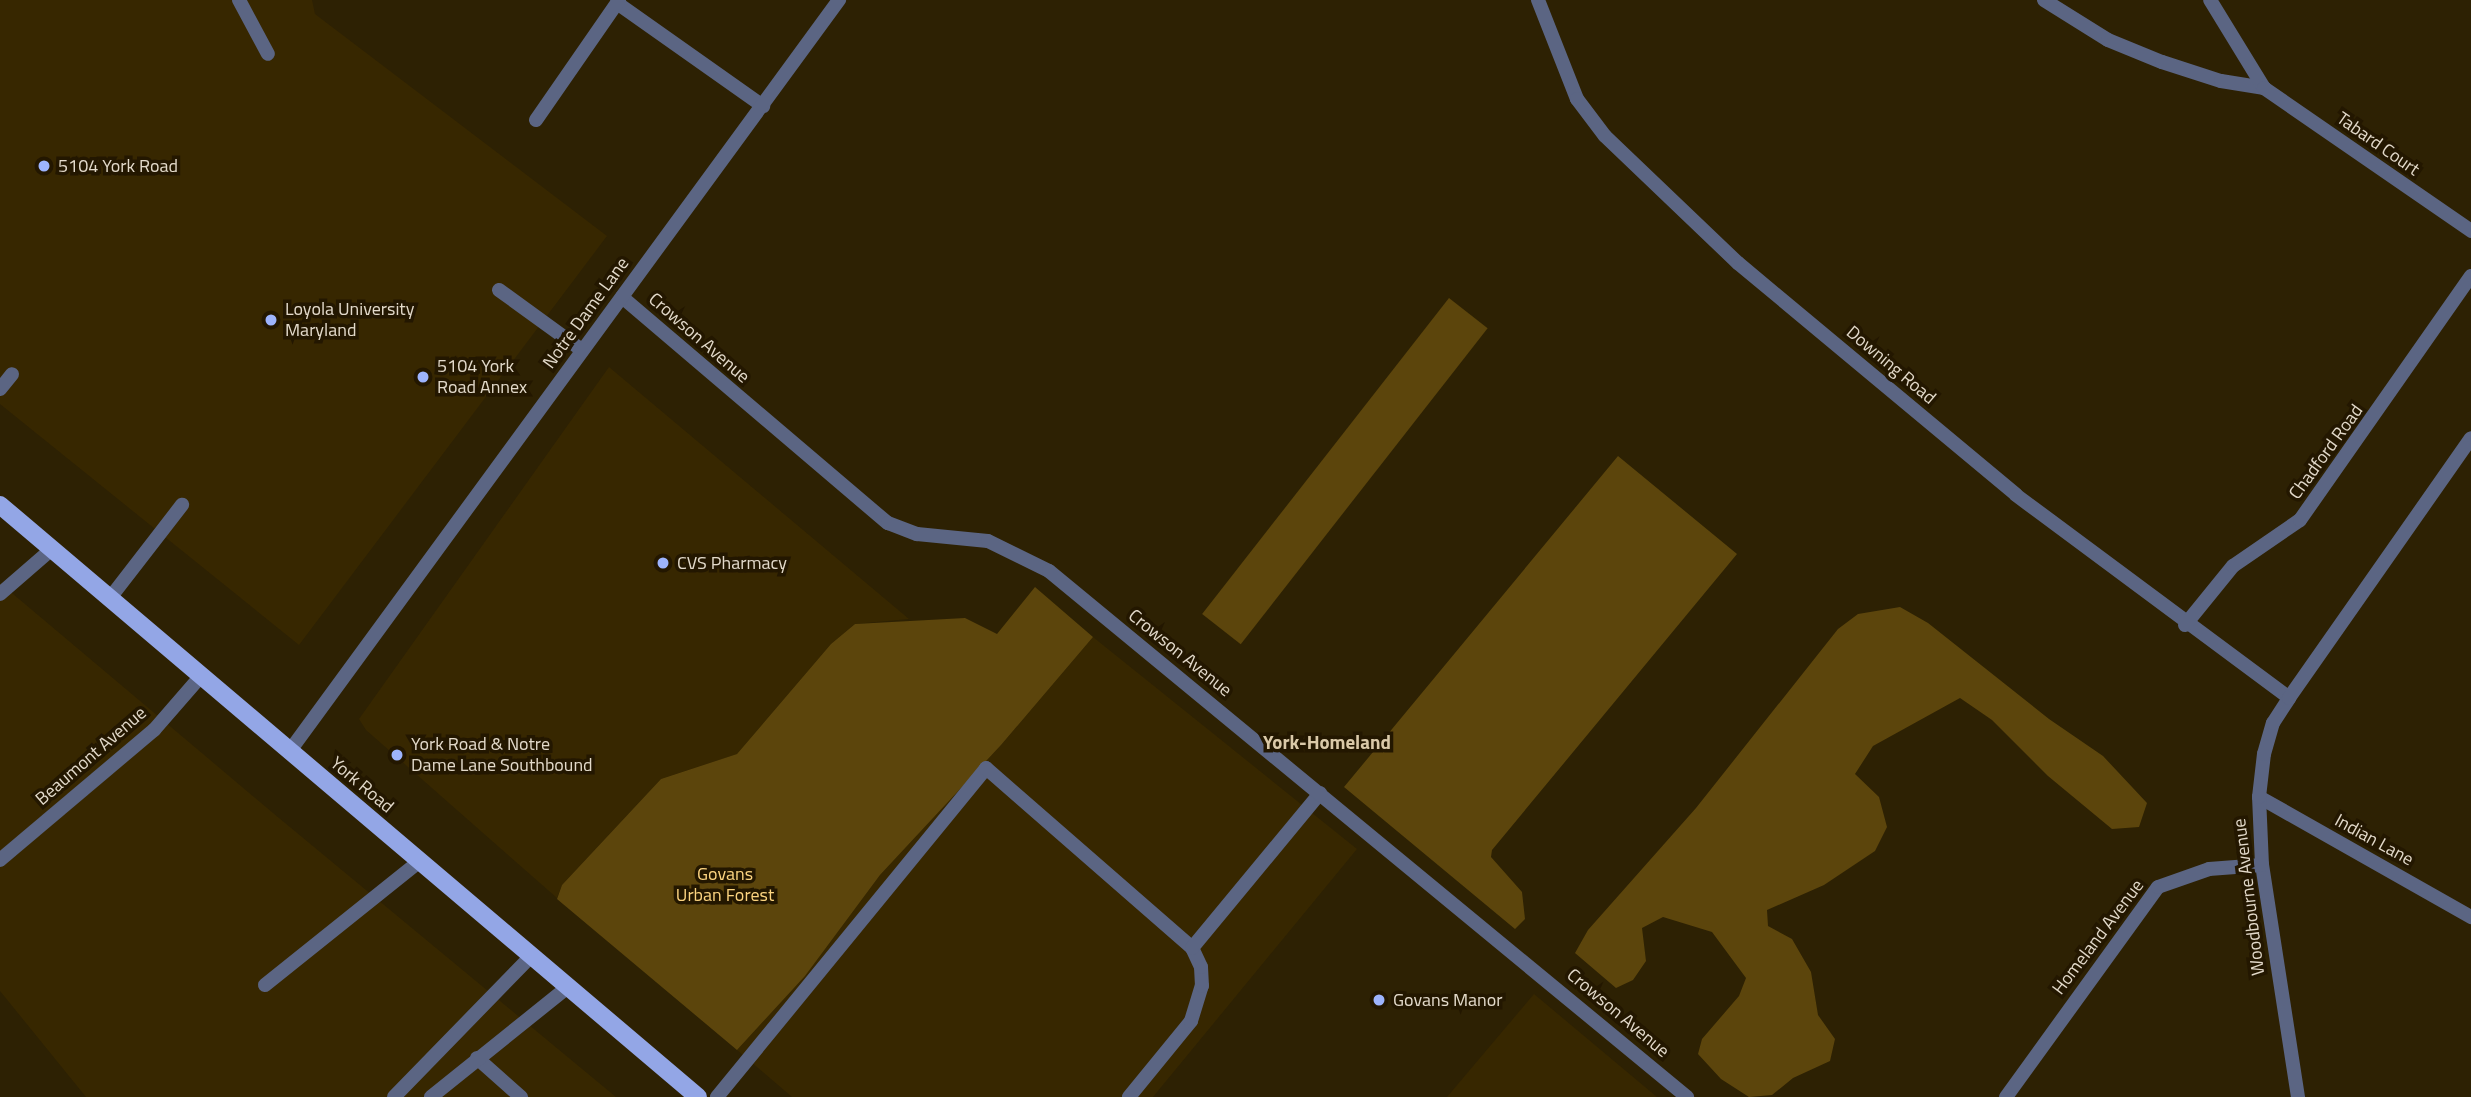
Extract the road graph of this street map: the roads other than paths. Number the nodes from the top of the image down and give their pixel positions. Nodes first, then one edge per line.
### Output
1 (239, 0) edge
2 (839, 0) edge
3 (1538, 0) edge
4 (2044, 0) edge
5 (2210, 0) edge
6 (618, 2) edge
7 (268, 54) dead end
8 (2264, 88) junction
9 (763, 106) junction
10 (536, 120) dead end
11 (2471, 231) edge
12 (2471, 276) edge
13 (499, 290) dead end
14 (622, 297) junction
15 (582, 350) junction
16 (12, 374) dead end
17 (0, 389) edge
18 (2471, 438) edge
19 (0, 505) edge
20 (182, 505) dead end
21 (52, 549) junction
22 (0, 594) edge
23 (110, 598) junction
24 (2185, 625) junction
25 (201, 676) junction
26 (2289, 698) junction
27 (289, 752) junction
28 (1320, 793) junction
29 (2259, 797) junction
30 (0, 860) edge
31 (420, 862) junction
32 (2262, 865) junction
33 (2471, 916) edge
34 (1192, 948) junction
35 (531, 956) junction
36 (265, 985) dead end
37 (568, 987) junction
38 (477, 1058) junction
39 (394, 1097) edge
40 (431, 1097) edge
41 (521, 1097) edge
42 (698, 1097) edge
43 (717, 1097) edge
44 (1129, 1097) edge
45 (1687, 1097) edge
46 (2006, 1097) edge
47 (2298, 1097) edge

1 - 7 street
2 - 9 street, Notre Dame Lane
3 - 24 street, Downing Road
4 - 8 street, Tabard Court
5 - 8 street, Tabard Court
6 - 9 street
6 - 10 street
8 - 11 street, Tabard Court
9 - 14 street, Notre Dame Lane
12 - 24 street, Chadford Road
13 - 15 street
14 - 15 street, Notre Dame Lane
14 - 28 street, Crowson Avenue
15 - 27 street, Notre Dame Lane
16 - 17 street
18 - 26 street
19 - 21 main road, York Road
20 - 23 street
21 - 22 street
21 - 23 main road, York Road
23 - 25 main road, York Road
24 - 26 street, Downing Road
25 - 27 main road, York Road
25 - 30 street, Beaumont Avenue
26 - 29 street, Woodbourne Avenue
27 - 31 main road, York Road
28 - 34 street
28 - 45 street, Crowson Avenue
29 - 32 street, Woodbourne Avenue
29 - 33 street, Indian Lane
31 - 35 main road, York Road
31 - 36 street
32 - 46 street, Homeland Avenue
32 - 47 street, Woodbourne Avenue
34 - 43 street
34 - 44 street
35 - 37 main road, York Road
35 - 39 street
37 - 38 street
37 - 42 main road, York Road
38 - 40 street
38 - 41 street

